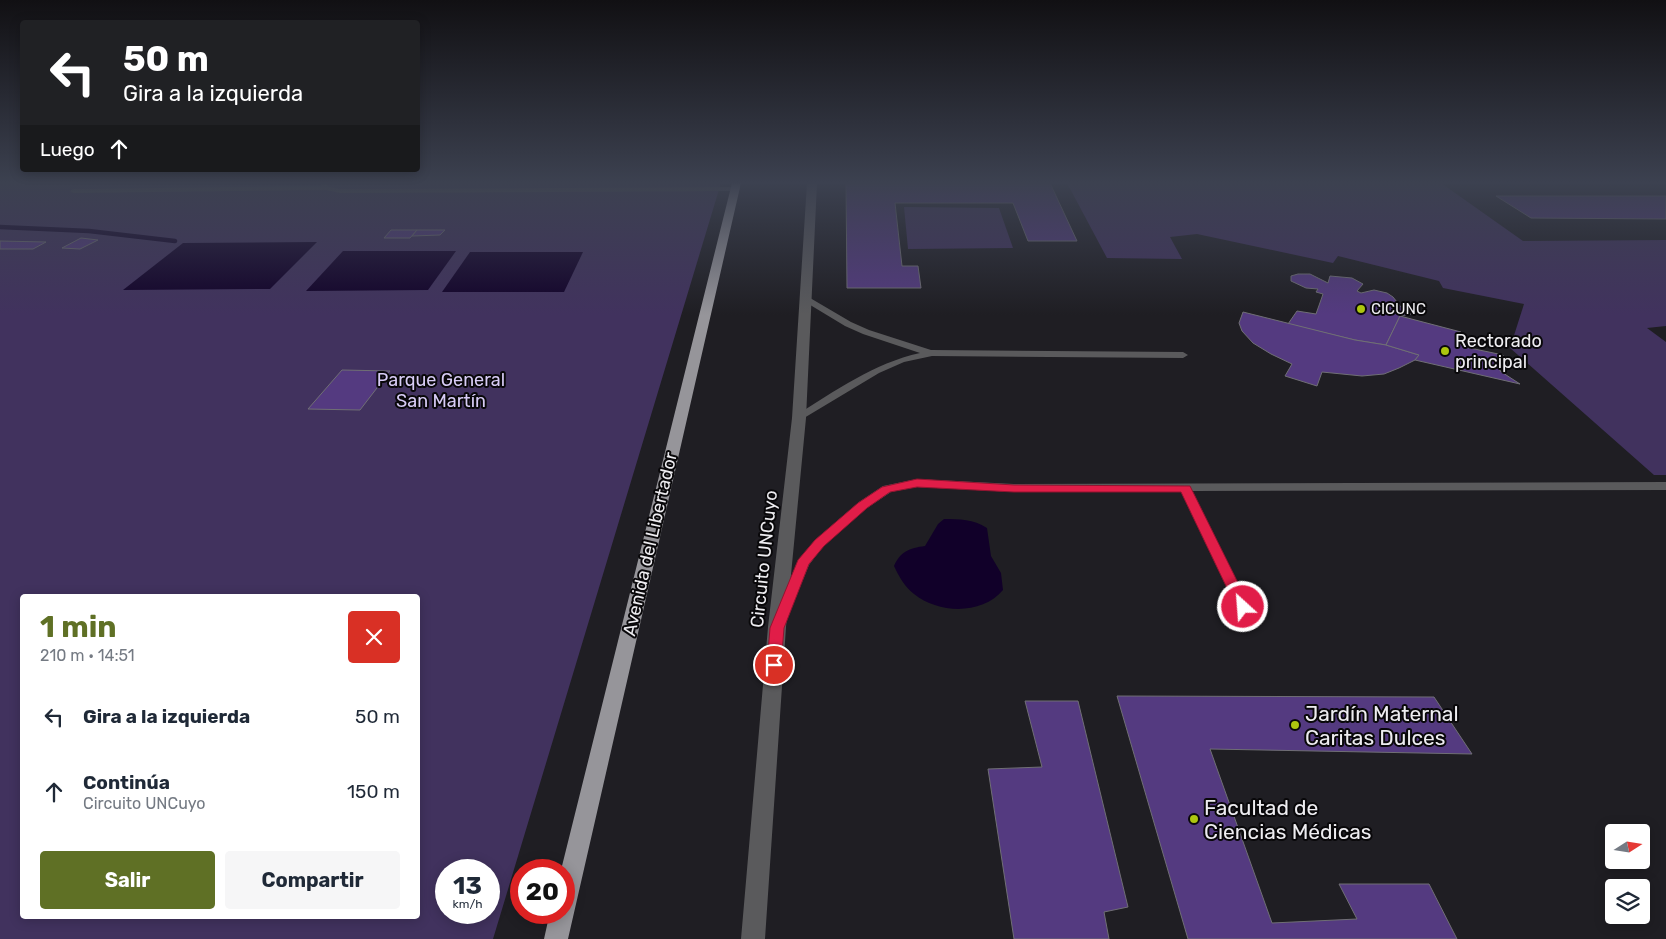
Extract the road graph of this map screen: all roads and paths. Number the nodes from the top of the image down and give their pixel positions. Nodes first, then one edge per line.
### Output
1 (726, 227) edge
2 (809, 227) edge
3 (805, 298) junction
4 (932, 353) junction
5 (1183, 355) dead end
6 (799, 418) junction
7 (1666, 486) edge
8 (1185, 488) junction
9 (1243, 607) dead end
10 (777, 628) junction
11 (575, 859) edge
12 (559, 924) edge
13 (556, 939) edge
14 (752, 939) edge

1 - 11 main road, Avenida del Libertador
2 - 3 street, Circuito UNCuyo
3 - 4 lane
3 - 6 street, Circuito UNCuyo
4 - 5 lane
4 - 6 lane
6 - 10 street, Circuito UNCuyo
7 - 8 lane
8 - 9 lane
8 - 10 lane
10 - 14 street, Circuito UNCuyo
12 - 13 main road

